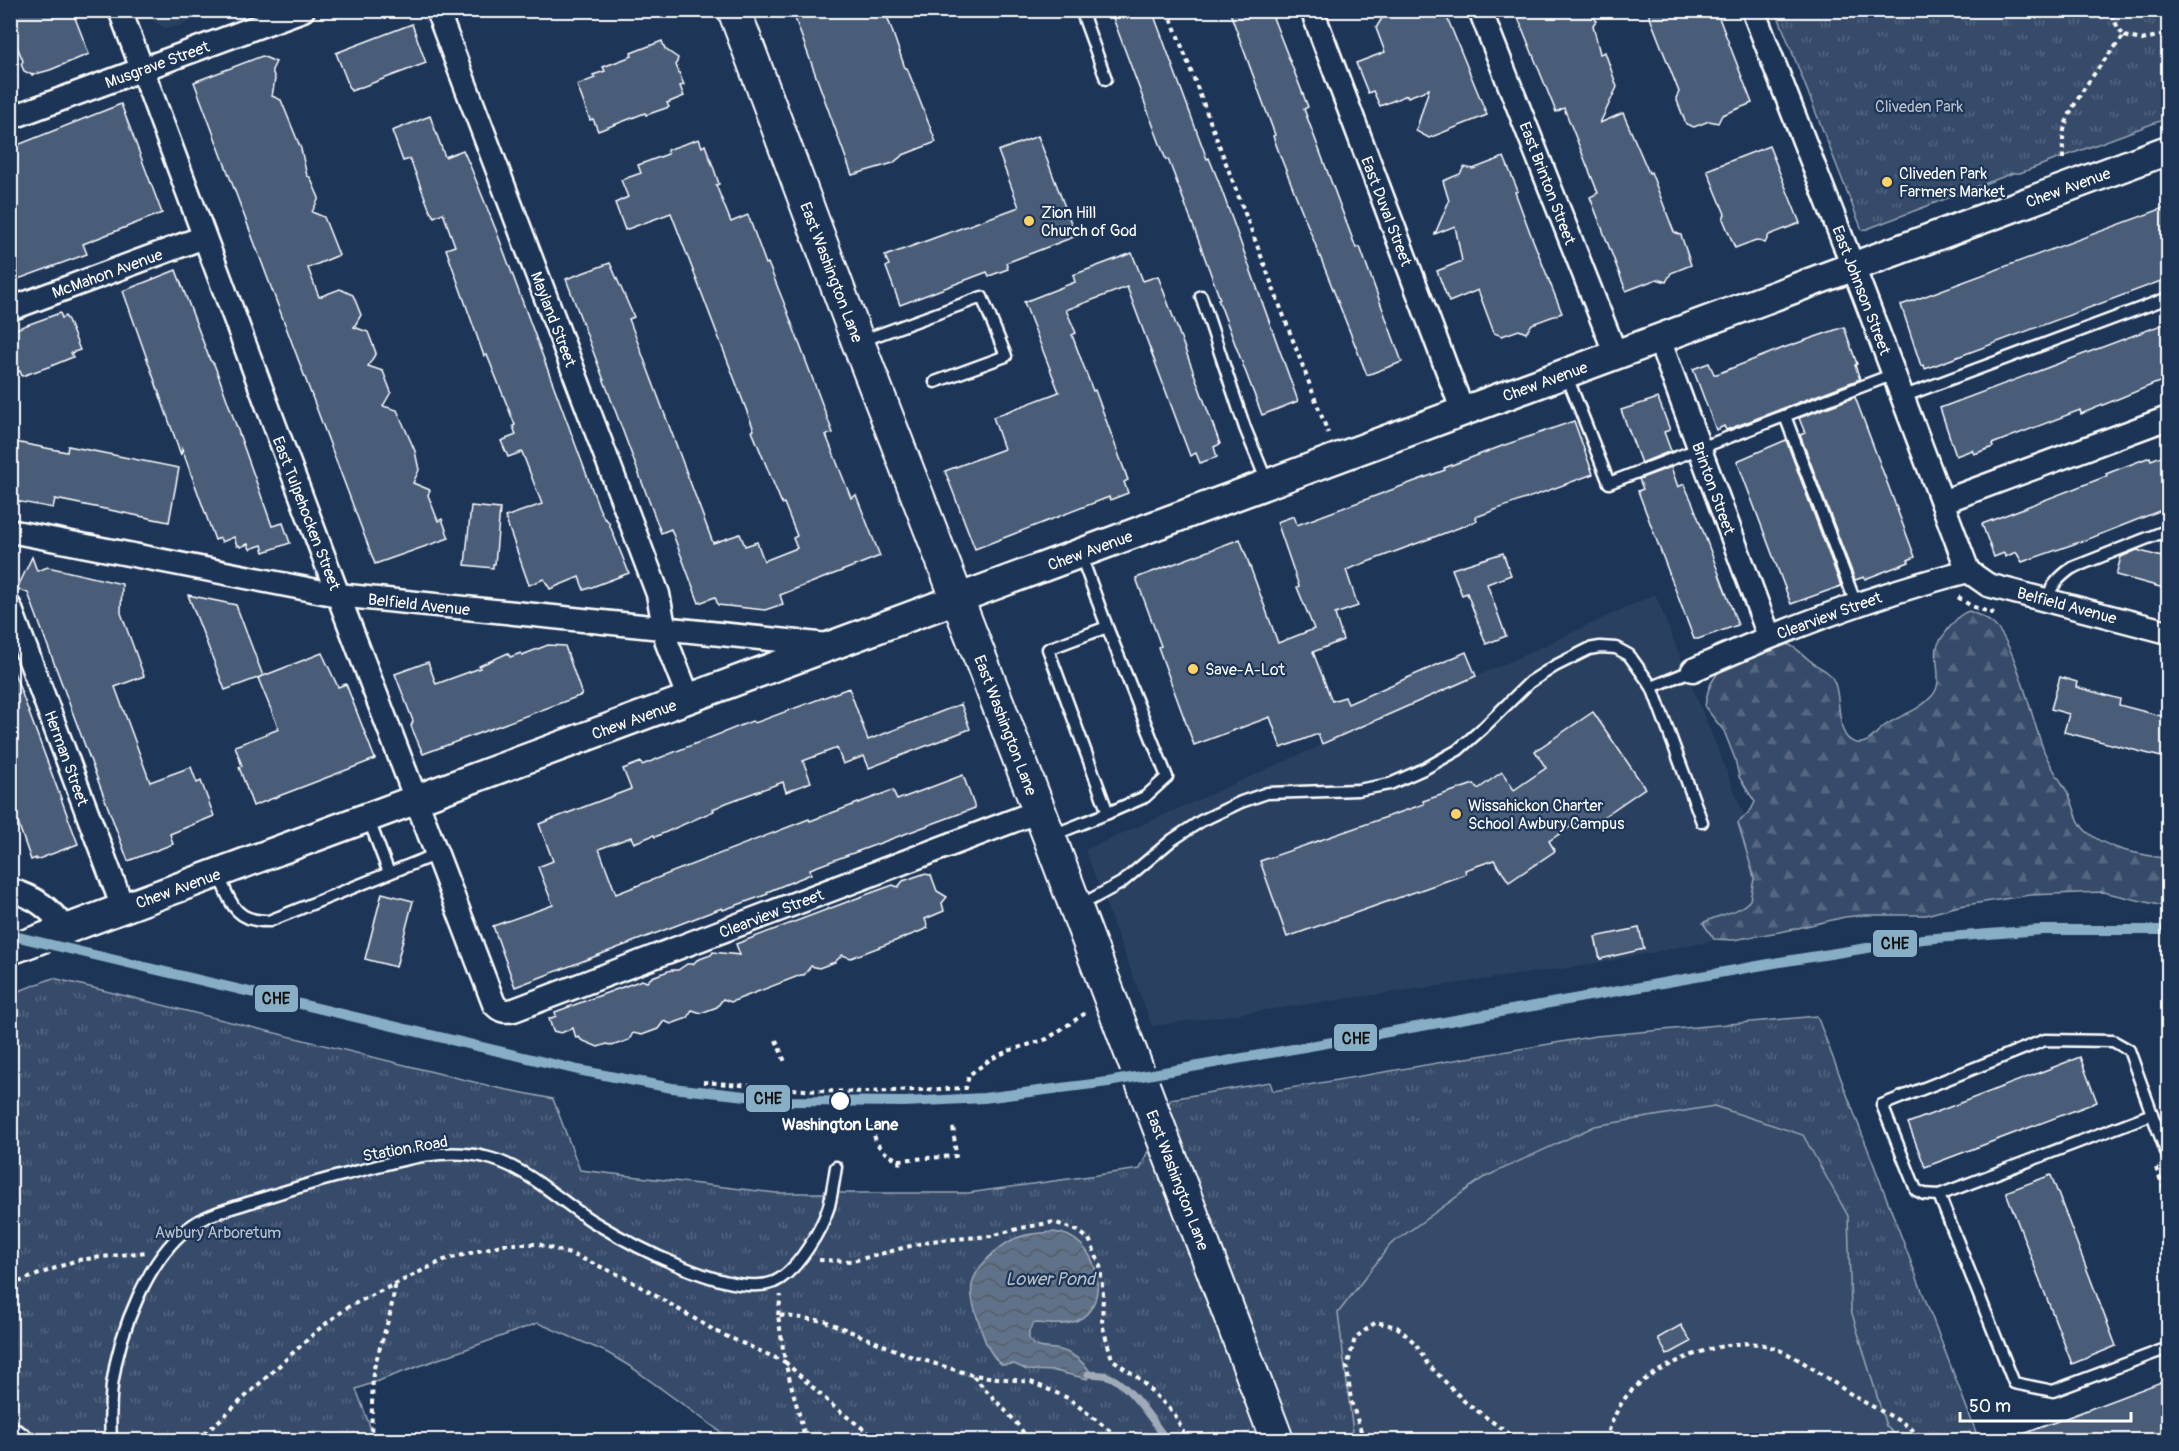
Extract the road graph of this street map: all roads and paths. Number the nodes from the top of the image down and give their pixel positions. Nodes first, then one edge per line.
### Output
1 (120, 10) edge
2 (303, 10) edge
3 (437, 10) edge
4 (734, 10) edge
5 (1081, 10) edge
6 (1168, 10) edge
7 (1312, 10) edge
8 (1480, 10) edge
9 (1753, 10) edge
10 (2110, 10) edge
11 (2169, 33) edge
12 (2124, 36) junction
13 (142, 70) junction
14 (1106, 79) dead end
15 (10, 118) edge
16 (2169, 150) edge
17 (2063, 159) dead end
18 (204, 237) junction
19 (1853, 267) junction
20 (1200, 296) dead end
21 (2169, 298) edge
22 (10, 309) edge
23 (1659, 339) junction
24 (858, 342) junction
25 (1616, 355) junction
26 (1566, 373) junction
27 (1894, 374) junction
28 (935, 382) dead end
29 (1902, 397) junction
30 (1463, 412) junction
31 (1785, 416) junction
32 (2169, 418) edge
33 (1328, 433) dead end
34 (1699, 447) junction
35 (1268, 485) junction
36 (1942, 502) junction
37 (2169, 530) edge
38 (10, 531) edge
39 (1080, 553) junction
40 (1968, 571) junction
41 (1953, 590) dead end
42 (338, 595) junction
43 (958, 599) junction
44 (2046, 600) junction
45 (1856, 604) junction
46 (10, 607) edge
47 (1992, 613) dead end
48 (1107, 627) junction
49 (664, 629) junction
50 (2169, 632) edge
51 (1769, 636) junction
52 (832, 646) junction
53 (1693, 670) joint
54 (1652, 687) junction
55 (689, 699) junction
56 (416, 800) junction
57 (1108, 813) junction
58 (368, 818) junction
59 (1702, 822) dead end
60 (1044, 824) junction
61 (437, 854) junction
62 (218, 873) junction
63 (390, 873) junction
64 (10, 891) edge
65 (1076, 907) junction
66 (123, 908) junction
67 (66, 930) junction
68 (10, 950) edge
69 (1109, 995) junction
70 (501, 1011) joint
71 (776, 1040) dead end
72 (785, 1062) dead end
73 (703, 1082) dead end
74 (2152, 1114) junction
75 (953, 1125) dead end
76 (872, 1127) dead end
77 (2169, 1157) edge
78 (899, 1160) junction
79 (836, 1167) dead end
80 (900, 1168) dead end
81 (1939, 1195) junction
82 (166, 1250) junction
83 (800, 1259) junction
84 (396, 1282) junction
85 (10, 1285) edge
86 (2169, 1347) edge
87 (785, 1362) junction
88 (972, 1375) junction
89 (10, 1433) edge
90 (22, 1440) edge
91 (111, 1440) edge
92 (198, 1440) edge
93 (371, 1440) edge
94 (806, 1440) edge
95 (878, 1440) edge
96 (1029, 1440) edge
97 (1116, 1440) edge
98 (1187, 1440) edge
99 (1277, 1440) edge
100 (1364, 1440) edge
101 (1517, 1440) edge
102 (1606, 1440) edge
103 (1924, 1440) edge

1 - 13 street, East Tulpehocken Street
2 - 13 street, Musgrave Street
3 - 49 street, Mayland Street
4 - 24 main road, East Washington Lane
5 - 14 lane
6 - 33 path
7 - 30 street, East Duval Street
8 - 25 street, East Brinton Street
9 - 19 street, East Johnson Street
10 - 12 path
11 - 12 path
12 - 17 path
13 - 15 street, Musgrave Street
13 - 18 street, East Tulpehocken Street
16 - 19 street, Chew Avenue
18 - 22 street, McMahon Avenue
18 - 42 street, East Tulpehocken Street
19 - 23 street, Chew Avenue
19 - 27 street, East Johnson Street
20 - 35 lane
21 - 29 lane
23 - 25 street, Chew Avenue
23 - 34 street, Brinton Street
24 - 28 lane
24 - 43 main road, East Washington Lane
25 - 26 street, Chew Avenue
26 - 30 street, Chew Avenue
26 - 34 lane
27 - 29 street, East Johnson Street
27 - 31 lane
29 - 36 street, East Johnson Street
30 - 35 street, Chew Avenue
31 - 34 lane
31 - 45 lane
32 - 36 street
34 - 51 street, Brinton Street
35 - 39 street, Chew Avenue
36 - 40 street, East Johnson Street
37 - 44 lane
38 - 42 street, Belfield Avenue
39 - 43 street, Chew Avenue
39 - 48 lane
40 - 44 street, Belfield Avenue
40 - 45 street, Clearview Street
41 - 47 path
42 - 49 street, Belfield Avenue
42 - 56 street, East Tulpehocken Street
43 - 52 street, Chew Avenue
43 - 60 main road, East Washington Lane
44 - 50 street, Belfield Avenue
45 - 51 street, Clearview Street
46 - 66 street, Herman Street
48 - 57 lane
48 - 57 lane
49 - 52 street, Belfield Avenue
49 - 55 street, Mayland Street
51 - 53 street, Clearview Street
52 - 55 street, Chew Avenue
53 - 54 lane
54 - 59 lane
54 - 65 lane
55 - 56 street, Chew Avenue
56 - 58 street, Chew Avenue
56 - 61 street, East Tulpehocken Street
57 - 60 lane
58 - 62 street, Chew Avenue
58 - 63 lane
60 - 65 main road, East Washington Lane
60 - 70 street, Clearview Street
61 - 63 lane
61 - 70 street, East Tulpehocken Street
62 - 63 lane
62 - 66 street, Chew Avenue
64 - 67 street
65 - 69 main road, East Washington Lane
66 - 67 street, Chew Avenue
67 - 68 street, Chew Avenue
69 - 73 path
69 - 99 main road, East Washington Lane
71 - 72 path
74 - 77 lane
74 - 81 lane
74 - 81 lane
75 - 78 path
76 - 78 path
78 - 80 path
79 - 83 lane, Station Road
81 - 86 lane
82 - 83 lane, Station Road
82 - 85 path
82 - 91 lane, Station Road
83 - 98 path
84 - 87 path
84 - 92 path
84 - 93 path
87 - 88 path
87 - 94 path
87 - 95 path
88 - 96 path
88 - 97 path
89 - 90 street
100 - 101 path
102 - 103 path

